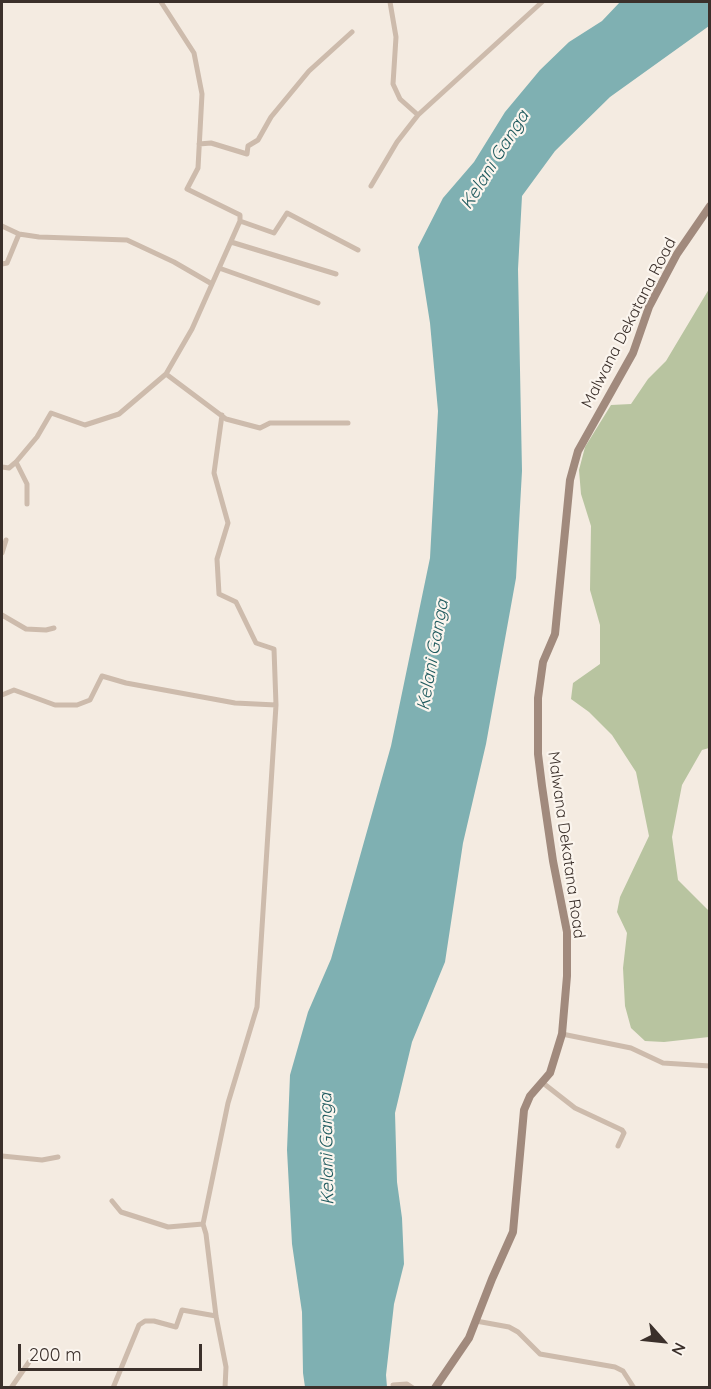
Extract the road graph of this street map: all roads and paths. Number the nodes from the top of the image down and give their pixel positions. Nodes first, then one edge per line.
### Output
1 (161, 2) edge
2 (390, 2) edge
3 (542, 2) edge
4 (352, 32) dead end
5 (418, 115) junction
6 (199, 144) junction
7 (371, 186) dead end
8 (710, 206) edge
9 (240, 221) junction
10 (2, 226) edge
11 (19, 234) junction
12 (231, 242) junction
13 (357, 250) dead end
14 (2, 264) edge
15 (219, 268) junction
16 (336, 274) dead end
17 (212, 284) junction
18 (318, 303) dead end
19 (166, 374) junction
20 (222, 415) junction
21 (348, 423) dead end
22 (16, 462) junction
23 (2, 467) edge
24 (27, 504) dead end
25 (6, 540) dead end
26 (2, 553) edge
27 (2, 615) edge
28 (54, 628) dead end
29 (2, 695) edge
30 (276, 705) junction
31 (562, 1034) junction
32 (710, 1066) edge
33 (543, 1083) junction
34 (618, 1146) dead end
35 (2, 1156) edge
36 (58, 1157) dead end
37 (112, 1201) dead end
38 (202, 1224) junction
39 (216, 1316) junction
40 (476, 1321) junction
41 (29, 1362) dead end
42 (393, 1385) dead end
43 (10, 1388) edge
44 (113, 1388) edge
45 (225, 1388) edge
46 (413, 1388) edge
47 (435, 1388) edge
48 (634, 1388) edge

1 - 6 street
2 - 5 street
3 - 5 street
4 - 6 street
5 - 7 street
6 - 9 street
8 - 31 main road, Malwana Dekatana Road
9 - 12 street
9 - 13 street
10 - 11 street
11 - 14 street
11 - 17 street
12 - 15 street
12 - 16 street
15 - 17 street
15 - 18 street
17 - 19 street
19 - 20 street
19 - 22 street
20 - 21 street
20 - 30 street
22 - 23 street
22 - 24 street
25 - 26 street
27 - 28 street
29 - 30 street
30 - 38 street
31 - 32 street
31 - 33 main road, Malwana Dekatana Road
33 - 34 street
33 - 40 main road, Malwana Dekatana Road
35 - 36 street
37 - 38 street
38 - 39 street
39 - 44 street
39 - 45 street
40 - 47 main road, Malwana Dekatana Road
40 - 48 street
41 - 43 street
42 - 46 street

